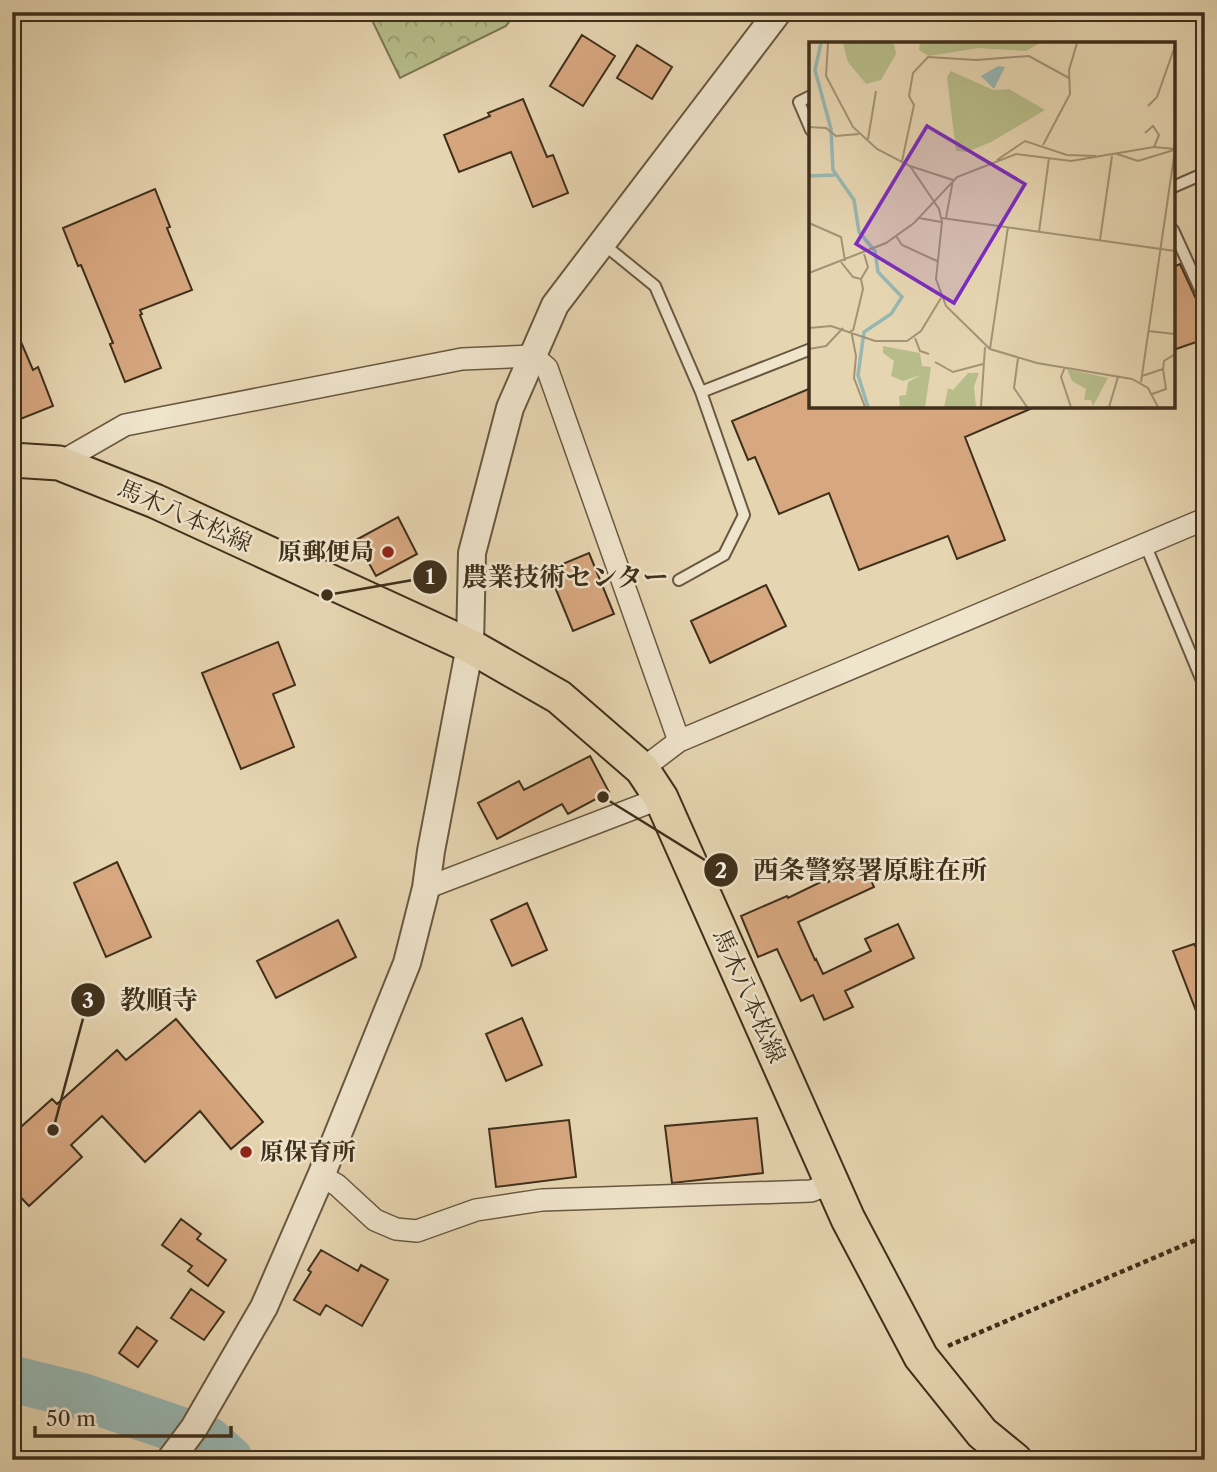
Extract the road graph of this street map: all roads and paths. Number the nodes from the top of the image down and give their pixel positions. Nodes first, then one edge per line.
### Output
1 (778, 12) edge
2 (809, 97) edge
3 (809, 125) edge
4 (1205, 173) edge
5 (1175, 186) edge
6 (1175, 234) edge
7 (601, 243) junction
8 (1205, 300) edge
9 (809, 350) edge
10 (533, 356) junction
11 (701, 392) junction
12 (12, 460) edge
13 (59, 463) junction
14 (1205, 519) edge
15 (1145, 544) junction
16 (680, 580) dead end
17 (470, 646) junction
18 (1205, 688) edge
19 (679, 741) junction
20 (642, 769) junction
21 (661, 798) junction
22 (426, 888) junction
23 (321, 1176) junction
24 (832, 1183) junction
25 (1205, 1236) edge
26 (921, 1357) junction
27 (170, 1460) edge
28 (1015, 1460) edge

1 - 7 street
2 - 3 lane
4 - 5 lane
6 - 8 lane
7 - 10 street
7 - 11 lane
9 - 11 lane
10 - 13 street
10 - 17 street
10 - 19 street
11 - 16 lane
12 - 13 main road, 馬木八本松線
13 - 17 main road, 馬木八本松線
14 - 15 street
15 - 18 lane
15 - 19 street
17 - 20 main road, 馬木八本松線
17 - 22 street
19 - 20 street
20 - 21 main road, 馬木八本松線
21 - 22 street
21 - 24 main road, 馬木八本松線
22 - 23 street
23 - 24 street
23 - 27 street
24 - 26 main road, 馬木八本松線
25 - 26 path
26 - 28 main road, 馬木八本松線

